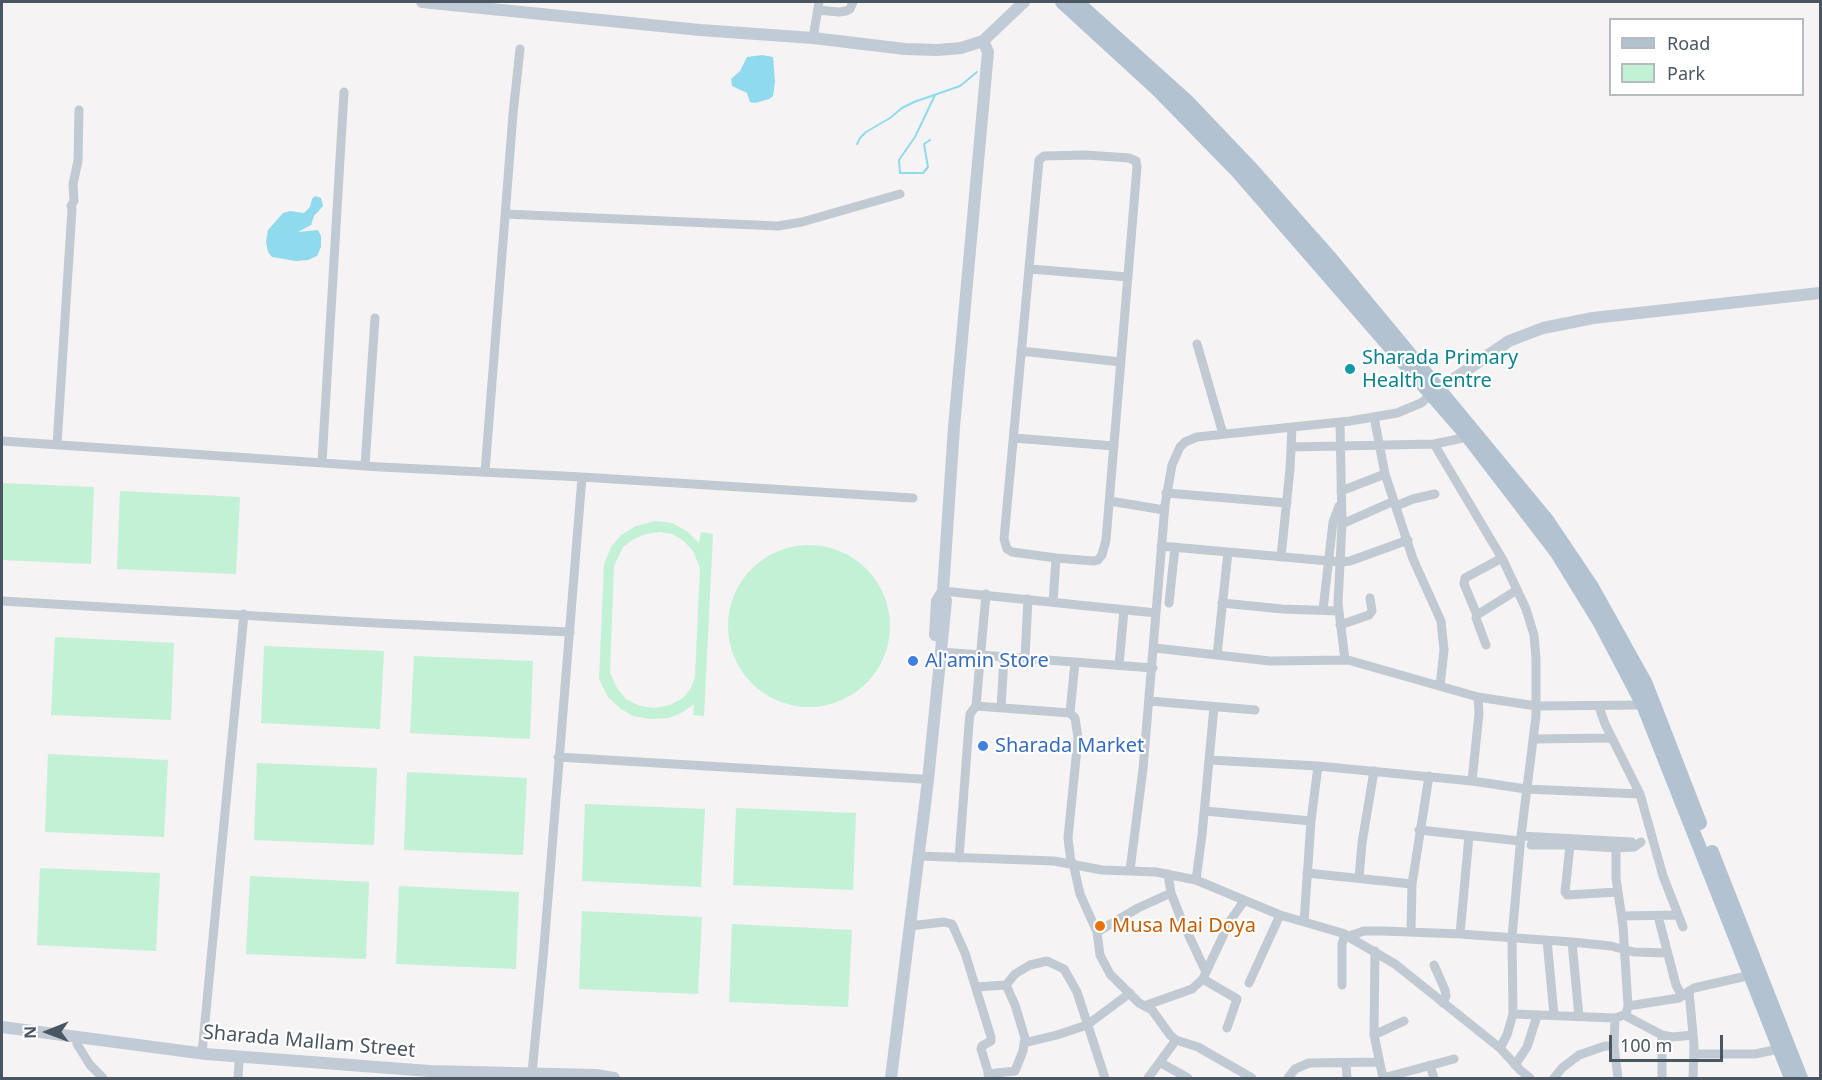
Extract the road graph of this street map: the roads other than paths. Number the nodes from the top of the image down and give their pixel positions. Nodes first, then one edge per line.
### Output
1 (422, 2) edge
2 (854, 2) edge
3 (1024, 2) edge
4 (1062, 2) edge
5 (1077, 2) edge
6 (819, 6) edge
7 (813, 38) junction
8 (986, 47) junction
9 (520, 48) dead end
10 (344, 92) dead end
11 (79, 110) dead end
12 (900, 194) dead end
13 (505, 214) junction
14 (1030, 269) junction
15 (1128, 277) junction
16 (1821, 293) edge
17 (375, 318) dead end
18 (1197, 344) dead end
19 (1022, 351) junction
20 (1120, 362) junction
21 (1435, 392) junction
22 (1374, 417) junction
23 (1340, 422) junction
24 (1292, 427) junction
25 (1224, 434) junction
26 (1468, 437) junction
27 (1014, 438) junction
28 (2, 441) edge
29 (1434, 444) junction
30 (57, 445) junction
31 (1114, 446) junction
32 (1340, 446) junction
33 (1381, 446) junction
34 (1291, 447) junction
35 (322, 462) junction
36 (365, 465) junction
37 (485, 472) junction
38 (1385, 474) junction
39 (582, 477) junction
40 (1341, 491) junction
41 (1166, 493) junction
42 (1435, 494) dead end
43 (913, 498) dead end
44 (1110, 501) junction
45 (1341, 502) junction
46 (1287, 503) junction
47 (1395, 504) junction
48 (1164, 510) junction
49 (1342, 524) junction
50 (1408, 540) junction
51 (1161, 546) junction
52 (1175, 547) junction
53 (1228, 552) junction
54 (1281, 557) junction
55 (1056, 558) junction
56 (1502, 558) junction
57 (1328, 561) junction
58 (1340, 562) junction
59 (1517, 590) junction
60 (944, 591) junction
61 (986, 594) junction
62 (1370, 598) dead end
63 (1028, 599) junction
64 (2, 601) edge
65 (1053, 602) junction
66 (1169, 603) dead end
67 (1222, 603) junction
68 (1124, 610) junction
69 (1323, 610) junction
70 (1339, 611) junction
71 (1156, 613) junction
72 (244, 614) junction
73 (1477, 615) junction
74 (1340, 625) junction
75 (570, 632) junction
76 (1486, 645) dead end
77 (1155, 648) junction
78 (941, 652) junction
79 (1217, 655) junction
80 (980, 656) junction
81 (1004, 657) junction
82 (1024, 658) junction
83 (1345, 660) junction
84 (1075, 662) junction
85 (1119, 665) junction
86 (1153, 668) junction
87 (1440, 686) junction
88 (1478, 697) junction
89 (1150, 701) junction
90 (1643, 705) junction
91 (976, 706) junction
92 (1536, 706) junction
93 (1599, 706) junction
94 (1214, 707) junction
95 (1001, 708) junction
96 (1255, 710) dead end
97 (1070, 713) junction
98 (1612, 738) junction
99 (1533, 739) junction
100 (558, 757) junction
101 (1209, 760) junction
102 (1318, 766) junction
103 (1374, 771) junction
104 (1429, 776) junction
105 (921, 779) junction
106 (1472, 781) junction
107 (1526, 789) junction
108 (1640, 794) junction
109 (1205, 811) junction
110 (1311, 821) junction
111 (1419, 830) junction
112 (1469, 836) junction
113 (1520, 838) junction
114 (1641, 842) junction
115 (1655, 843) junction
116 (1570, 845) junction
117 (1531, 846) dead end
118 (1616, 848) junction
119 (919, 856) junction
120 (959, 858) junction
121 (1072, 863) junction
122 (1130, 870) junction
123 (1307, 873) junction
124 (1168, 874) junction
125 (1359, 878) junction
126 (1196, 880) junction
127 (1412, 884) junction
128 (1171, 892) junction
129 (1618, 892) junction
130 (1244, 901) junction
131 (1280, 915) junction
132 (1678, 915) junction
133 (1622, 916) junction
134 (1658, 916) junction
135 (1304, 922) junction
136 (909, 926) junction
137 (1683, 927) dead end
138 (1097, 932) junction
139 (1411, 932) junction
140 (1460, 934) junction
141 (1347, 935) junction
142 (1512, 937) junction
143 (1547, 940) junction
144 (1572, 942) junction
145 (1624, 949) junction
146 (1375, 951) junction
147 (1667, 953) junction
148 (1434, 965) dead end
149 (1751, 975) junction
150 (1204, 976) junction
151 (1249, 983) dead end
152 (1006, 985) junction
153 (1342, 985) dead end
154 (976, 987) junction
155 (1130, 993) junction
156 (1686, 994) junction
157 (1443, 1003) junction
158 (1144, 1006) junction
159 (1622, 1013) junction
160 (1513, 1014) junction
161 (1554, 1015) junction
162 (1537, 1016) junction
163 (1579, 1017) junction
164 (1404, 1021) dead end
165 (1087, 1025) junction
166 (2, 1028) edge
167 (1227, 1029) dead end
168 (2, 1035) edge
169 (1374, 1035) junction
170 (1662, 1035) junction
171 (1693, 1035) junction
172 (1176, 1040) junction
173 (78, 1041) junction
174 (1024, 1043) junction
175 (1614, 1046) junction
176 (1500, 1048) junction
177 (1779, 1049) junction
178 (202, 1053) junction
179 (1694, 1054) junction
180 (1454, 1059) dead end
181 (1378, 1062) junction
182 (239, 1063) junction
183 (1161, 1063) junction
184 (1346, 1063) junction
185 (1430, 1065) junction
186 (1515, 1065) junction
187 (532, 1074) junction
188 (989, 1076) edge
189 (103, 1078) edge
190 (238, 1078) edge
191 (429, 1078) edge
192 (442, 1078) edge
193 (614, 1078) edge
194 (884, 1078) edge
195 (891, 1078) edge
196 (1105, 1078) edge
197 (1148, 1078) edge
198 (1188, 1078) edge
199 (1252, 1078) edge
200 (1288, 1078) edge
201 (1347, 1078) edge
202 (1383, 1078) edge
203 (1434, 1078) edge
204 (1530, 1078) edge
205 (1554, 1078) edge
206 (1618, 1078) edge
207 (1662, 1078) edge
208 (1693, 1078) edge
209 (1791, 1078) edge
210 (1801, 1078) edge

1 - 7 street
2 - 6 street
3 - 8 street
4 - 21 main road
5 - 21 main road
6 - 7 street
7 - 8 street
8 - 60 street
9 - 13 street
10 - 35 street
11 - 30 street
12 - 13 street
13 - 37 street
14 - 15 street
14 - 15 street
14 - 19 street
15 - 20 street
16 - 21 street
17 - 36 street
18 - 25 street
19 - 20 street
19 - 27 street
20 - 31 street
21 - 22 street
21 - 26 main road
21 - 210 main road
22 - 23 street
22 - 33 street
23 - 24 street
23 - 32 street
24 - 25 street
24 - 34 street
25 - 41 street
26 - 29 street
26 - 90 main road
27 - 31 street
27 - 55 street
28 - 30 street
29 - 33 street
29 - 56 street
30 - 35 street
31 - 44 street
32 - 33 street
32 - 34 street
32 - 40 street
33 - 38 street
34 - 46 street
35 - 36 street
36 - 37 street
37 - 39 street
38 - 40 street
38 - 47 street
39 - 43 street
39 - 75 street
40 - 45 street
41 - 46 street
41 - 48 street
42 - 47 street
44 - 48 street
44 - 55 street
45 - 49 street
45 - 57 street
46 - 54 street
47 - 49 street
47 - 50 street
48 - 51 street
49 - 58 street
50 - 58 street
50 - 87 street
51 - 52 street
51 - 71 street
52 - 53 street
52 - 66 street
53 - 54 street
53 - 67 street
54 - 57 street
55 - 65 street
56 - 59 street
56 - 73 street
57 - 58 street
57 - 69 street
58 - 70 street
59 - 73 street
59 - 92 street
60 - 61 street
60 - 78 street
60 - 105 street
61 - 63 street
61 - 80 street
62 - 74 street
63 - 65 street
63 - 82 street
64 - 72 street
65 - 68 street
67 - 69 street
67 - 79 street
68 - 71 street
68 - 85 street
69 - 70 street
70 - 74 street
71 - 77 street
72 - 75 street
72 - 178 street
73 - 76 street
74 - 83 street
75 - 100 street
77 - 79 street
77 - 86 street
78 - 80 street
78 - 119 street
79 - 83 street
80 - 81 street
80 - 91 street
81 - 82 street
81 - 95 street
82 - 84 street
83 - 87 street
84 - 85 street
84 - 97 street
85 - 86 street
86 - 89 street
87 - 88 street
88 - 92 street
88 - 106 street
89 - 94 street
89 - 122 street
90 - 93 street
90 - 149 main road
91 - 95 street
91 - 120 street
92 - 93 street
92 - 99 street
93 - 98 street
94 - 96 street
94 - 101 street
95 - 97 street
97 - 121 street
98 - 99 street
98 - 108 street
99 - 107 street
100 - 105 street
100 - 187 street
101 - 102 street
101 - 109 street
102 - 103 street
102 - 110 street
103 - 104 street
103 - 125 street
104 - 106 street
104 - 111 street
105 - 194 street
106 - 107 street
107 - 108 street
107 - 113 street
108 - 115 street
109 - 110 street
109 - 126 street
110 - 123 street
111 - 112 street
111 - 127 street
112 - 113 street
112 - 140 street
113 - 114 street
113 - 142 street
114 - 115 street
114 - 118 street
115 - 132 street
116 - 117 street
116 - 118 street
116 - 129 street
118 - 129 street
119 - 120 street
119 - 136 street
120 - 121 street
121 - 122 street
121 - 138 street
122 - 124 street
123 - 125 street
123 - 135 street
124 - 126 street
124 - 128 street
125 - 127 street
126 - 130 street
127 - 139 street
128 - 138 street
128 - 150 street
129 - 133 street
130 - 131 street
130 - 150 street
131 - 135 street
131 - 151 street
132 - 134 street
132 - 137 street
133 - 134 street
133 - 145 street
134 - 147 street
135 - 141 street
136 - 154 street
136 - 195 street
138 - 155 street
139 - 140 street
139 - 141 street
140 - 142 street
141 - 146 street
141 - 153 street
142 - 143 street
142 - 160 street
143 - 144 street
143 - 161 street
144 - 145 street
144 - 163 street
145 - 147 street
145 - 159 street
146 - 157 street
146 - 169 street
147 - 156 street
148 - 157 street
149 - 156 street
149 - 177 main road
150 - 158 street
150 - 167 street
152 - 154 street
152 - 165 street
152 - 174 street
154 - 188 street
155 - 158 street
155 - 165 street
156 - 159 street
156 - 171 street
157 - 176 street
158 - 172 street
159 - 163 street
159 - 170 street
159 - 175 street
160 - 162 street
160 - 176 street
161 - 162 street
161 - 163 street
162 - 186 street
164 - 169 street
165 - 174 street
165 - 196 street
166 - 173 street, Sharada Mallam Street
168 - 173 street, Sharada Mallam Street
169 - 181 street
170 - 171 street
170 - 207 street
171 - 179 street
172 - 183 street
172 - 199 street
173 - 178 street, Sharada Mallam Street
173 - 182 street, Sharada Mallam Street
173 - 189 street
174 - 188 street
175 - 205 street
175 - 206 street
176 - 186 street
177 - 179 street
177 - 209 main road
178 - 187 street, Sharada Mallam Street
179 - 208 street
180 - 185 street
181 - 184 street
181 - 202 street
182 - 190 street
182 - 191 street, Sharada Mallam Street
183 - 197 street
183 - 198 street
184 - 200 street
184 - 201 street
185 - 202 street
185 - 203 street
186 - 204 street
187 - 193 street, Sharada Mallam Street
191 - 192 street, Sharada Mallam Street

